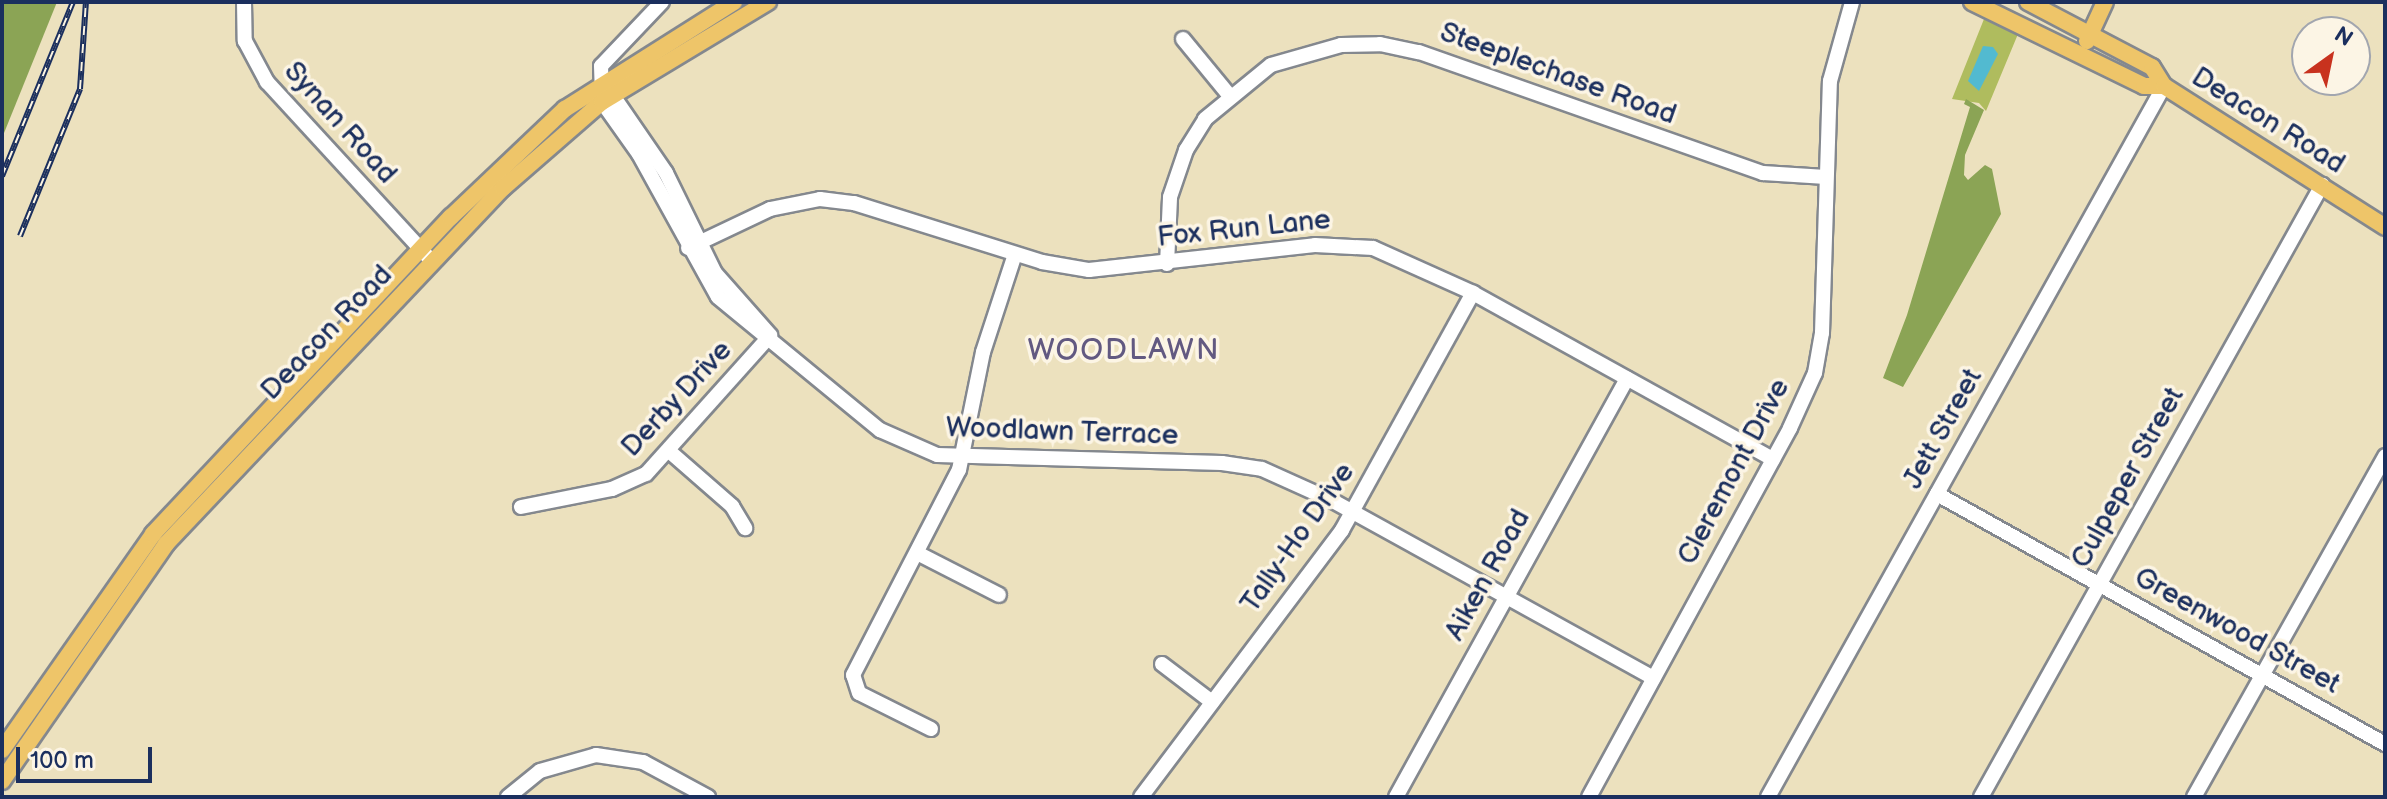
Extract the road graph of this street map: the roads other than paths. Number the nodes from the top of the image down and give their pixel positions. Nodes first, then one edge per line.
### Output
1 (244, 2) edge
2 (662, 2) edge
3 (734, 2) edge
4 (768, 2) edge
5 (1852, 2) edge
6 (1972, 2) edge
7 (2028, 2) edge
8 (2105, 2) edge
9 (2092, 33) junction
10 (1183, 39) dead end
11 (2081, 53) junction
12 (602, 82) junction
13 (2164, 86) junction
14 (1229, 95) junction
15 (609, 98) junction
16 (1826, 177) junction
17 (2322, 185) junction
18 (2385, 227) edge
19 (694, 246) junction
20 (420, 250) junction
21 (1015, 254) junction
22 (433, 261) junction
23 (1167, 264) junction
24 (1473, 293) junction
25 (770, 336) junction
26 (1627, 378) junction
27 (669, 451) junction
28 (964, 456) junction
29 (2385, 456) edge
30 (1773, 459) junction
31 (1937, 494) junction
32 (521, 507) dead end
33 (1353, 513) junction
34 (745, 528) dead end
35 (917, 553) junction
36 (2099, 584) junction
37 (999, 595) dead end
38 (1505, 597) junction
39 (1162, 664) dead end
40 (2262, 675) junction
41 (1653, 678) junction
42 (1212, 702) junction
43 (931, 729) dead end
44 (2385, 744) edge
45 (2, 750) edge
46 (2, 781) edge
47 (685, 791) edge
48 (508, 797) edge
49 (708, 797) edge
50 (1141, 797) edge
51 (1396, 797) edge
52 (1589, 797) edge
53 (1768, 797) edge
54 (1981, 797) edge
55 (2194, 797) edge

1 - 20 street, Synan Road
2 - 12 street
3 - 12 main road, Deacon Road
4 - 15 main road, Deacon Road
5 - 16 street, Cleremont Drive
6 - 11 main road, Deacon Road
7 - 9 main road, Deacon Road
8 - 9 main road
9 - 11 main road
9 - 13 main road, Deacon Road
10 - 14 street
11 - 13 main road, Deacon Road
12 - 15 street
12 - 20 main road, Deacon Road
13 - 17 main road, Deacon Road
13 - 31 street, Jett Street
14 - 16 street, Steeplechase Road
14 - 23 street, Steeplechase Road
15 - 19 street, Woodlawn Terrace
15 - 22 main road, Deacon Road
16 - 30 street, Cleremont Drive
17 - 18 main road, Deacon Road
17 - 36 street, Culpeper Street
19 - 21 street, Fox Run Lane
19 - 25 street, Woodlawn Terrace
20 - 22 street, Synan Road
20 - 45 main road, Deacon Road
21 - 23 street, Fox Run Lane
21 - 28 street
22 - 46 main road, Deacon Road
23 - 24 street, Fox Run Lane
24 - 26 street, Fox Run Lane
24 - 33 street, Tally-Ho Drive
25 - 27 street, Derby Drive
25 - 28 street, Woodlawn Terrace
26 - 30 street, Fox Run Lane
26 - 38 street, Aiken Road
27 - 32 street, Derby Drive
27 - 34 street
28 - 33 street, Woodlawn Terrace
28 - 35 street
29 - 40 street
30 - 41 street, Cleremont Drive
31 - 36 street, Greenwood Street
31 - 53 street, Jett Street
33 - 38 street, Woodlawn Terrace
33 - 42 street, Tally-Ho Drive
35 - 37 street
35 - 43 street
36 - 40 street, Greenwood Street
36 - 54 street, Culpeper Street
38 - 41 street, Woodlawn Terrace
38 - 51 street, Aiken Road
39 - 42 street
40 - 44 street, Greenwood Street
40 - 55 street
41 - 52 street, Cleremont Drive
42 - 50 street, Tally-Ho Drive
47 - 48 street
47 - 49 street

